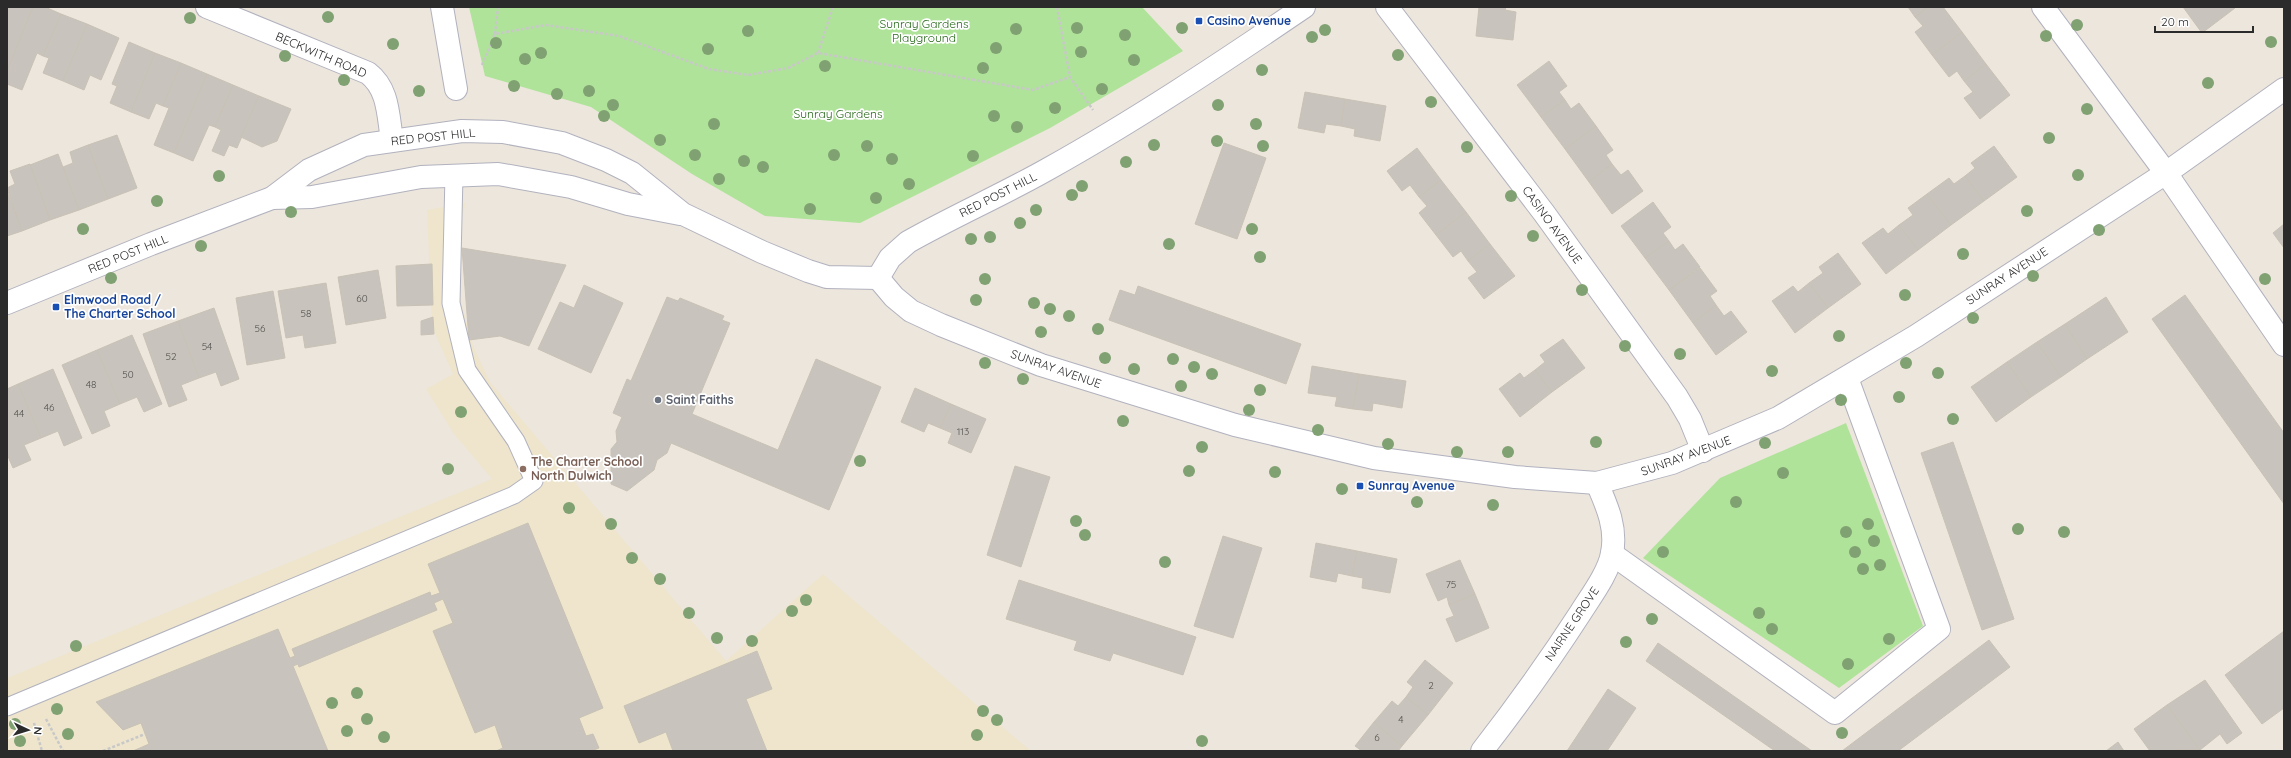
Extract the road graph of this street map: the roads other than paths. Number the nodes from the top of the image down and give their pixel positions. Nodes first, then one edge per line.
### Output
1 (207, 7) edge
2 (442, 7) edge
3 (1304, 7) edge
4 (1387, 7) edge
5 (2043, 7) edge
6 (456, 89) dead end
7 (2284, 89) edge
8 (392, 140) junction
9 (2166, 172) junction
10 (454, 175) junction
11 (272, 198) junction
12 (682, 214) junction
13 (878, 278) junction
14 (7, 303) edge
15 (2284, 345) edge
16 (1847, 378) junction
17 (1703, 451) junction
18 (1597, 483) junction
19 (1612, 554) junction
20 (7, 707) edge
21 (1482, 751) edge

1 - 8 street, BECKWITH ROAD
2 - 6 street
3 - 13 street, RED POST HILL
4 - 17 street, CASINO AVENUE
5 - 9 street
7 - 9 street, SUNRAY AVENUE
8 - 11 street, RED POST HILL
8 - 12 street, RED POST HILL
9 - 15 street
9 - 16 street, SUNRAY AVENUE
10 - 11 street, RED POST HILL
10 - 12 street, RED POST HILL
10 - 20 lane
11 - 14 street, RED POST HILL
12 - 13 street, RED POST HILL
13 - 18 street, SUNRAY AVENUE
16 - 17 street, SUNRAY AVENUE
16 - 19 street
17 - 18 street, SUNRAY AVENUE
18 - 19 street, NAIRNE GROVE
19 - 21 street, NAIRNE GROVE

